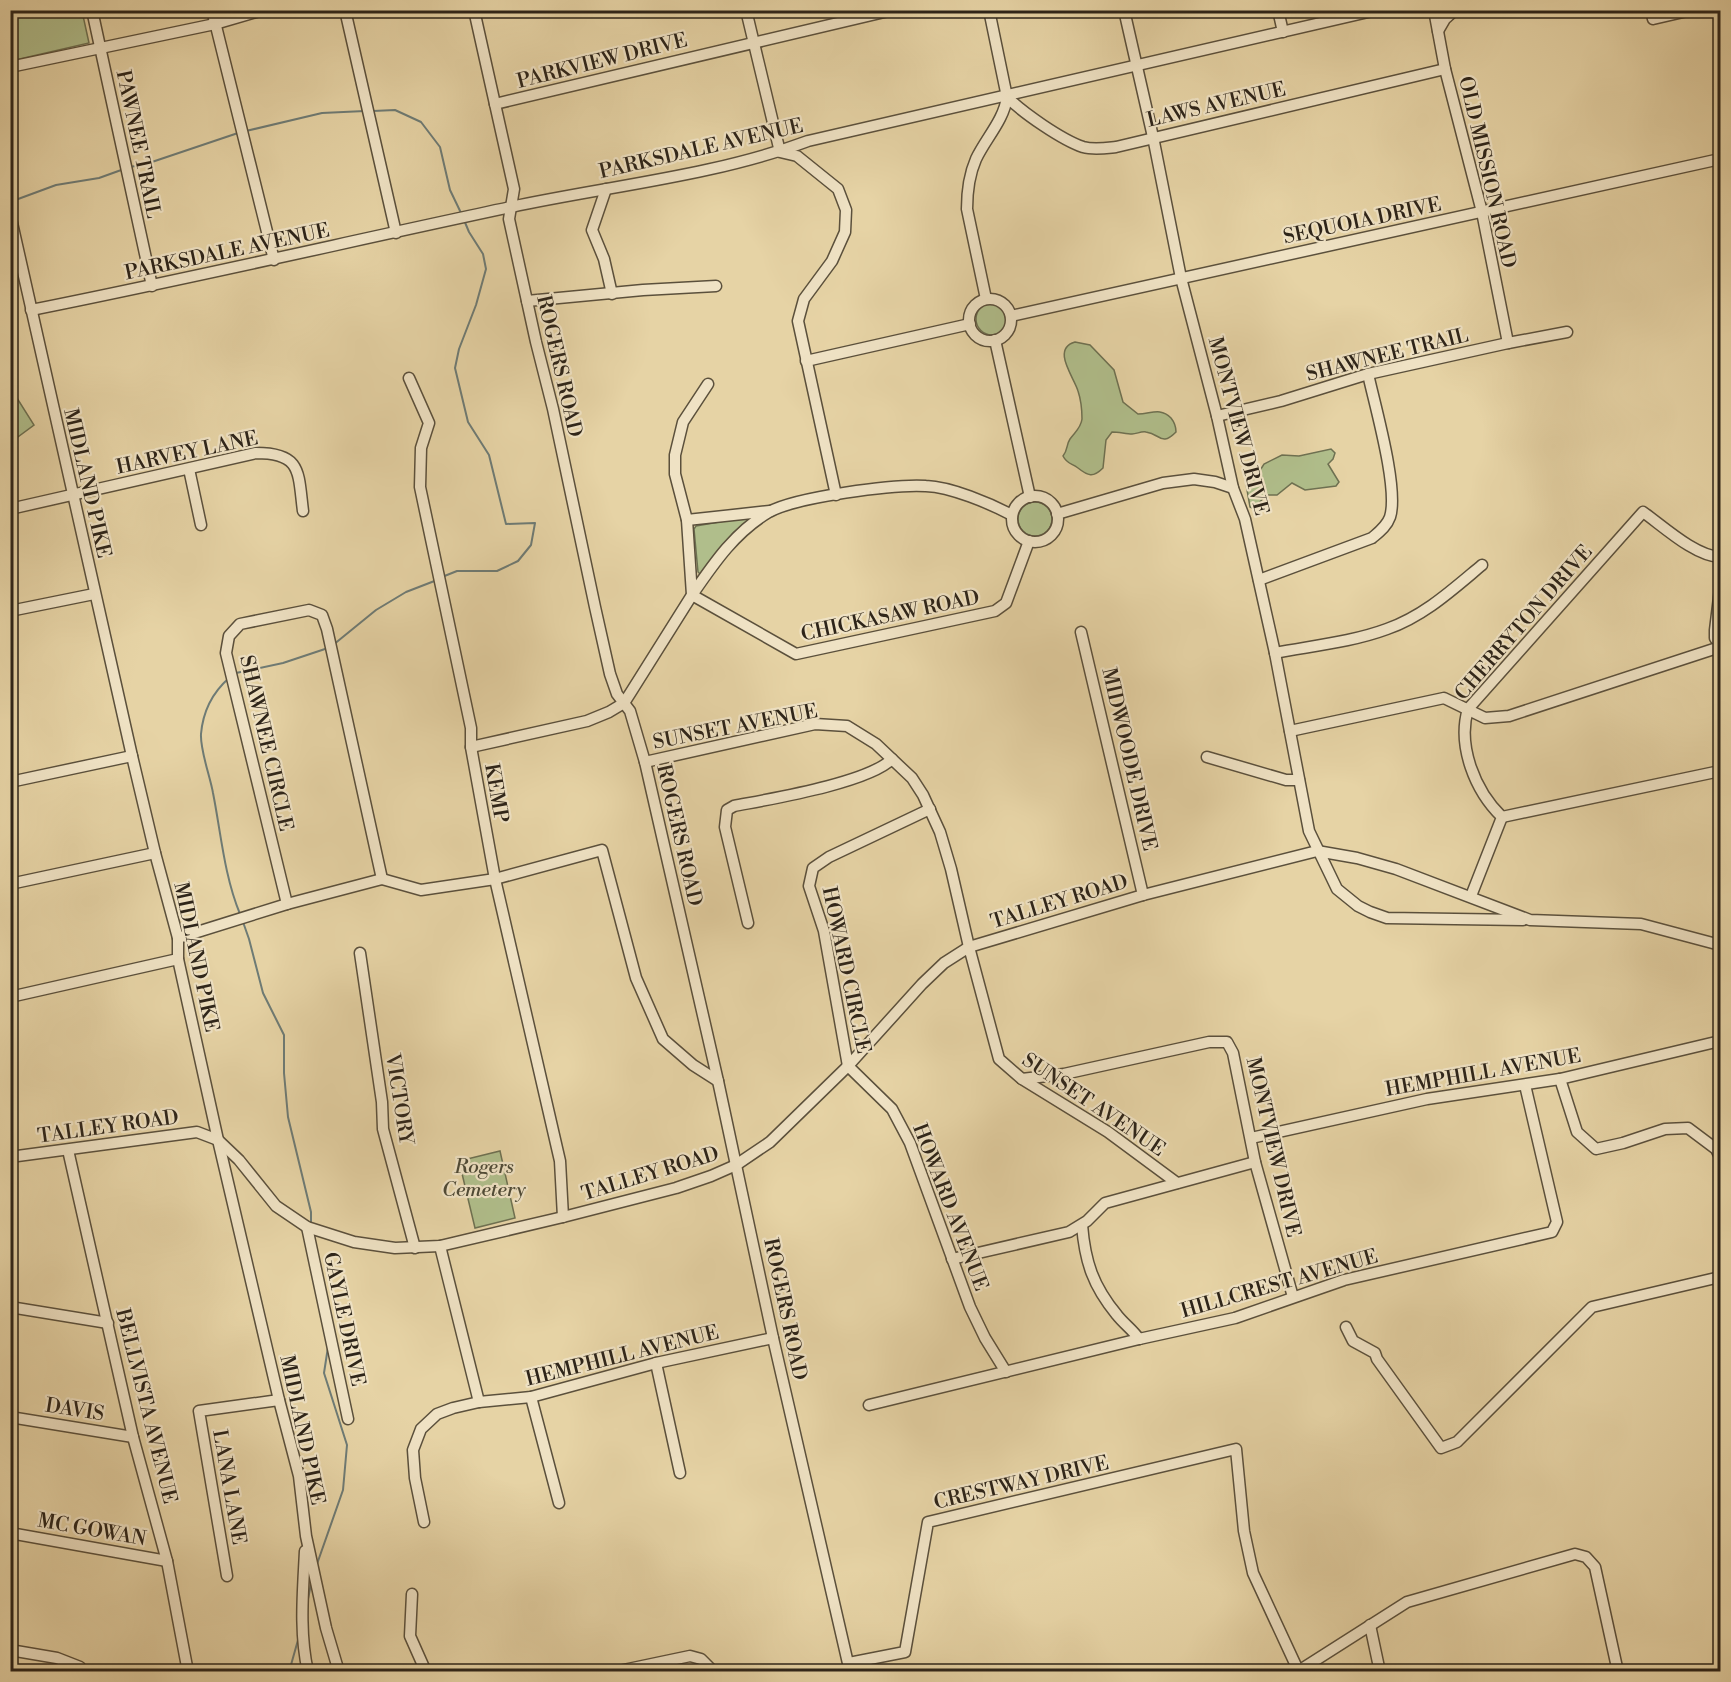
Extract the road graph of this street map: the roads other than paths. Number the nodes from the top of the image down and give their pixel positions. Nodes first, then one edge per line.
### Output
1 (92, 10) edge
2 (212, 10) edge
3 (263, 10) edge
4 (345, 10) edge
5 (474, 10) edge
6 (746, 10) edge
7 (893, 10) edge
8 (989, 10) edge
9 (1124, 10) edge
10 (1278, 10) edge
11 (1377, 10) edge
12 (1434, 10) edge
13 (1455, 10) edge
14 (1651, 10) edge
15 (1692, 10) edge
16 (215, 24) junction
17 (1438, 31) junction
18 (1283, 32) junction
19 (753, 42) junction
20 (100, 49) junction
21 (1136, 65) junction
22 (10, 67) edge
23 (1445, 69) junction
24 (1007, 96) junction
25 (495, 104) junction
26 (1153, 137) junction
27 (780, 152) junction
28 (1720, 159) edge
29 (606, 189) junction
30 (512, 207) junction
31 (1482, 212) junction
32 (10, 214) edge
33 (396, 233) junction
34 (274, 260) junction
35 (1182, 278) junction
36 (716, 285) dead end
37 (152, 286) junction
38 (612, 294) junction
39 (986, 299) junction
40 (527, 301) junction
41 (31, 310) junction
42 (1011, 316) junction
43 (970, 324) junction
44 (1567, 332) dead end
45 (995, 340) junction
46 (1509, 343) junction
47 (806, 362) junction
48 (1368, 374) junction
49 (409, 378) dead end
50 (708, 384) dead end
51 (1217, 416) junction
52 (189, 469) junction
53 (1233, 488) junction
54 (836, 495) junction
55 (72, 496) junction
56 (1030, 497) junction
57 (10, 509) edge
58 (303, 511) dead end
59 (771, 511) junction
60 (1057, 514) junction
61 (1012, 515) junction
62 (687, 520) junction
63 (201, 525) dead end
64 (1029, 542) junction
65 (1720, 557) edge
66 (1482, 566) dead end
67 (1259, 580) junction
68 (1720, 589) edge
69 (94, 594) junction
70 (692, 595) junction
71 (10, 611) edge
72 (1081, 632) dead end
73 (1720, 646) edge
74 (1275, 653) junction
75 (624, 703) junction
76 (1468, 709) junction
77 (1290, 731) junction
78 (471, 747) junction
79 (132, 756) junction
80 (1208, 757) dead end
81 (892, 759) junction
82 (645, 762) junction
83 (1720, 771) edge
84 (1299, 780) junction
85 (10, 782) edge
86 (930, 809) junction
87 (1502, 817) junction
88 (1317, 851) junction
89 (155, 854) junction
90 (382, 879) junction
91 (495, 879) junction
92 (10, 884) edge
93 (1143, 895) junction
94 (1471, 896) junction
95 (287, 904) junction
96 (1530, 920) junction
97 (748, 923) dead end
98 (178, 938) junction
99 (1720, 945) edge
100 (969, 947) junction
101 (360, 953) dead end
102 (178, 959) junction
103 (10, 997) edge
104 (1720, 1041) edge
105 (848, 1066) junction
106 (1022, 1078) junction
107 (1560, 1079) junction
108 (718, 1081) junction
109 (1525, 1085) junction
110 (1251, 1138) junction
111 (218, 1140) junction
112 (68, 1150) junction
113 (10, 1157) edge
114 (1720, 1157) edge
115 (1255, 1162) junction
116 (736, 1165) junction
117 (1177, 1183) junction
118 (563, 1217) junction
119 (1082, 1225) junction
120 (307, 1227) junction
121 (440, 1246) junction
122 (415, 1248) junction
123 (952, 1259) junction
124 (1720, 1277) edge
125 (1293, 1297) junction
126 (10, 1307) edge
127 (108, 1323) junction
128 (1346, 1327) dead end
129 (773, 1338) junction
130 (1139, 1339) junction
131 (656, 1363) junction
132 (1006, 1372) junction
133 (531, 1397) junction
134 (279, 1400) junction
135 (479, 1402) junction
136 (869, 1405) dead end
137 (10, 1417) edge
138 (348, 1419) dead end
139 (133, 1437) junction
140 (681, 1473) dead end
141 (559, 1503) dead end
142 (424, 1522) dead end
143 (10, 1533) edge
144 (306, 1536) junction
145 (167, 1561) junction
146 (227, 1576) dead end
147 (412, 1594) dead end
148 (1370, 1625) junction
149 (10, 1650) edge
150 (849, 1667) edge
151 (82, 1671) edge
152 (188, 1671) edge
153 (308, 1671) edge
154 (339, 1671) edge
155 (426, 1671) edge
156 (614, 1671) edge
157 (714, 1671) edge
158 (1298, 1671) edge
159 (1380, 1671) edge
160 (1618, 1671) edge

1 - 20 street, PAWNEE TRAIL
2 - 16 street
3 - 16 street
4 - 33 street
5 - 25 street, ROGERS ROAD
6 - 19 street
7 - 19 street, PARKVIEW DRIVE
8 - 24 street
9 - 21 street, MONTVIEW DRIVE
10 - 18 street
11 - 18 street, PARKSDALE AVENUE
12 - 17 street, OLD MISSION ROAD
13 - 17 street
14 - 15 street
16 - 20 street
16 - 34 street
17 - 23 street, OLD MISSION ROAD
18 - 21 street, PARKSDALE AVENUE
19 - 25 street, PARKVIEW DRIVE
19 - 27 street
20 - 22 street
20 - 37 street, PAWNEE TRAIL
21 - 24 street, PARKSDALE AVENUE
21 - 26 street, MONTVIEW DRIVE
23 - 26 street, LAWS AVENUE
23 - 31 street, OLD MISSION ROAD
24 - 26 street, LAWS AVENUE
24 - 27 street, PARKSDALE AVENUE
24 - 39 street
25 - 30 street, ROGERS ROAD
26 - 35 street, MONTVIEW DRIVE
27 - 29 street, PARKSDALE AVENUE
27 - 47 street
28 - 31 street, SEQUOIA DRIVE
29 - 30 street, PARKSDALE AVENUE
29 - 38 street
30 - 33 street, PARKSDALE AVENUE
30 - 40 street, ROGERS ROAD
31 - 35 street, SEQUOIA DRIVE
31 - 46 street, OLD MISSION ROAD
32 - 41 street, MIDLAND PIKE
33 - 34 street, PARKSDALE AVENUE
34 - 37 street, PARKSDALE AVENUE
35 - 42 street, SEQUOIA DRIVE
35 - 51 street, MONTVIEW DRIVE
36 - 38 street
37 - 41 street, PARKSDALE AVENUE
38 - 40 street
39 - 42 street
39 - 43 street
40 - 75 street, ROGERS ROAD
41 - 55 street, MIDLAND PIKE
42 - 45 street
43 - 45 street
43 - 47 street
44 - 46 street, SHAWNEE TRAIL
45 - 56 street
46 - 48 street, SHAWNEE TRAIL
47 - 54 street
48 - 51 street, SHAWNEE TRAIL
48 - 67 street
49 - 78 street, KEMP
50 - 62 street
51 - 53 street, MONTVIEW DRIVE
52 - 55 street, HARVEY LANE
52 - 58 street, HARVEY LANE
52 - 63 street
53 - 60 street
53 - 67 street, MONTVIEW DRIVE
54 - 59 street
54 - 61 street
55 - 57 street, HARVEY LANE
55 - 69 street, MIDLAND PIKE
56 - 60 street
56 - 61 street
59 - 62 street
59 - 70 street
60 - 64 street
61 - 64 street
62 - 70 street
64 - 70 street, CHICKASAW ROAD
65 - 76 street, CHERRYTON DRIVE
66 - 74 street
67 - 74 street, MONTVIEW DRIVE
68 - 73 street
69 - 71 street
69 - 79 street, MIDLAND PIKE
70 - 75 street
72 - 93 street, MIDWOODE DRIVE
73 - 76 street
74 - 77 street, MONTVIEW DRIVE
75 - 78 street
75 - 82 street, ROGERS ROAD
76 - 77 street
76 - 87 street, CHERRYTON DRIVE
77 - 84 street, MONTVIEW DRIVE
78 - 91 street, KEMP
79 - 85 street
79 - 89 street, MIDLAND PIKE
80 - 84 street
81 - 82 street, SUNSET AVENUE
81 - 86 street, SUNSET AVENUE
81 - 97 street
82 - 108 street, ROGERS ROAD
83 - 87 street
84 - 88 street, MONTVIEW DRIVE
86 - 100 street, SUNSET AVENUE
86 - 105 street, HOWARD CIRCLE
87 - 94 street
88 - 93 street, TALLEY ROAD
88 - 94 street, TALLEY ROAD
88 - 96 street, TALLEY ROAD
89 - 92 street
89 - 98 street, MIDLAND PIKE
90 - 91 street
90 - 95 street
90 - 95 street, SHAWNEE CIRCLE
91 - 108 street
91 - 118 street, KEMP
93 - 100 street, TALLEY ROAD
94 - 96 street, TALLEY ROAD
95 - 98 street
96 - 99 street, TALLEY ROAD
98 - 102 street, MIDLAND PIKE
100 - 105 street, TALLEY ROAD
100 - 106 street, SUNSET AVENUE
101 - 122 street, VICTORY
102 - 103 street
102 - 111 street, MIDLAND PIKE
104 - 107 street, HEMPHILL AVENUE
105 - 116 street, TALLEY ROAD
105 - 123 street, HOWARD AVENUE
106 - 110 street, MONTVIEW DRIVE
106 - 117 street, SUNSET AVENUE
107 - 109 street, HEMPHILL AVENUE
107 - 114 street
108 - 116 street, ROGERS ROAD
109 - 110 street, HEMPHILL AVENUE
109 - 125 street, HILLCREST AVENUE
110 - 115 street, MONTVIEW DRIVE
111 - 112 street, TALLEY ROAD
111 - 120 street, TALLEY ROAD
111 - 134 street, MIDLAND PIKE
112 - 113 street, TALLEY ROAD
112 - 127 street, BELLVISTA AVENUE
115 - 117 street
115 - 125 street, MONTVIEW DRIVE
116 - 118 street, TALLEY ROAD
116 - 129 street, ROGERS ROAD
117 - 119 street
118 - 121 street, TALLEY ROAD
119 - 123 street
119 - 130 street
120 - 122 street, TALLEY ROAD
120 - 138 street, GAYLE DRIVE
121 - 122 street, TALLEY ROAD
121 - 135 street
123 - 132 street, HOWARD AVENUE
124 - 128 street
125 - 130 street, HILLCREST AVENUE
126 - 127 street
127 - 139 street, BELLVISTA AVENUE
129 - 131 street, HEMPHILL AVENUE
129 - 150 street, ROGERS ROAD
130 - 132 street, HILLCREST AVENUE
131 - 133 street, HEMPHILL AVENUE
131 - 140 street
132 - 136 street, HILLCREST AVENUE
133 - 135 street, HEMPHILL AVENUE
133 - 141 street
134 - 144 street, MIDLAND PIKE
134 - 146 street, LANA LANE
135 - 142 street, HEMPHILL AVENUE
137 - 139 street, DAVIS
139 - 145 street, BELLVISTA AVENUE
143 - 145 street, MC GOWAN
144 - 153 street
144 - 154 street, MIDLAND PIKE
145 - 152 street, BELLVISTA AVENUE
147 - 155 street
148 - 158 street
148 - 159 street
148 - 160 street
149 - 151 street
150 - 158 street, CRESTWAY DRIVE
156 - 157 street

